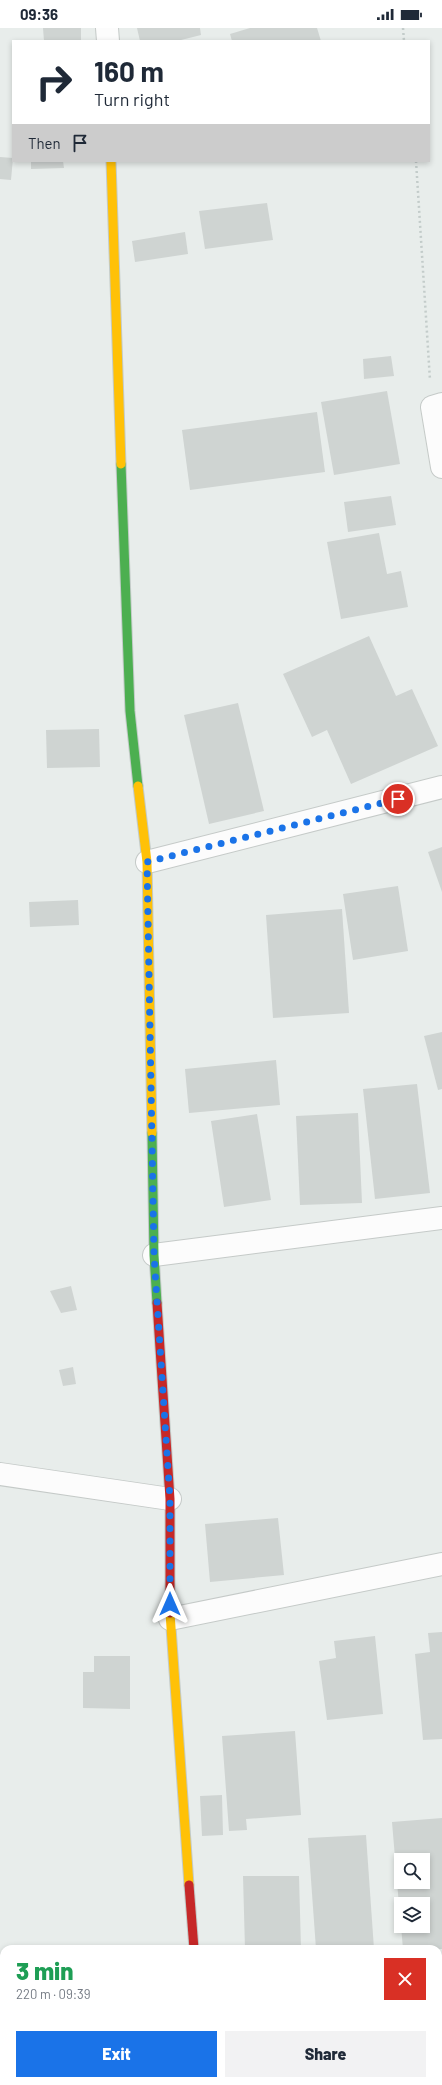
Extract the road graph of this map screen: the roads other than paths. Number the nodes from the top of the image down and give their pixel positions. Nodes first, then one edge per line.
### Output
1 (107, 28) edge
2 (108, 40) edge
3 (111, 162) edge
4 (437, 406) edge
5 (442, 466) edge
6 (442, 788) edge
7 (147, 862) junction
8 (442, 1218) edge
9 (154, 1255) junction
10 (0, 1474) edge
11 (170, 1499) junction
12 (442, 1564) edge
13 (170, 1619) junction
14 (194, 1945) edge

1 - 2 street
3 - 7 street
4 - 5 street
6 - 7 street
7 - 9 street
8 - 9 street
9 - 11 street
10 - 11 street
11 - 13 street
12 - 13 street
13 - 14 street

